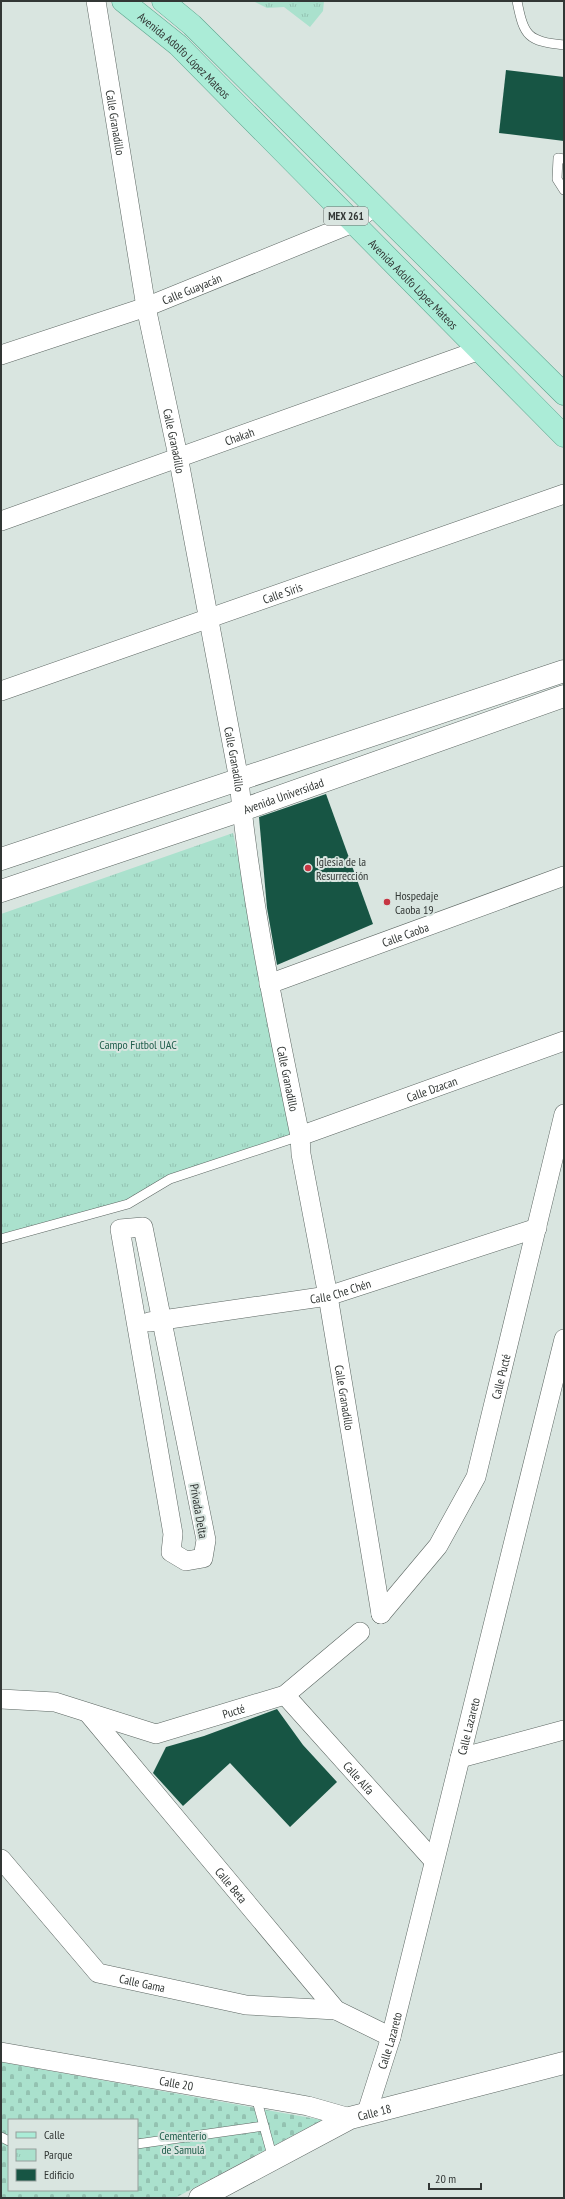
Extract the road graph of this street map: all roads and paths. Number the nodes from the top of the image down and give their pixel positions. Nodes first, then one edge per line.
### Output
1 (96, 1) edge
2 (123, 1) edge
3 (163, 1) edge
4 (517, 1) edge
5 (564, 45) edge
6 (564, 159) edge
7 (564, 190) edge
8 (374, 206) junction
9 (353, 223) junction
10 (146, 307) junction
11 (477, 350) junction
12 (1, 355) edge
13 (564, 394) edge
14 (564, 436) edge
15 (178, 456) junction
16 (564, 494) edge
17 (1, 521) edge
18 (209, 619) junction
19 (564, 671) edge
20 (1, 692) edge
21 (564, 696) edge
22 (239, 780) junction
23 (242, 810) junction
24 (1, 859) edge
25 (564, 876) edge
26 (1, 891) edge
27 (269, 984) junction
28 (564, 1041) edge
29 (564, 1114) edge
30 (300, 1136) junction
31 (537, 1228) junction
32 (1, 1239) edge
33 (328, 1296) junction
34 (161, 1320) junction
35 (136, 1324) junction
36 (564, 1339) edge
37 (182, 1424) junction
38 (155, 1432) junction
39 (188, 1453) junction
40 (161, 1467) junction
41 (381, 1614) joint
42 (360, 1632) dead end
43 (285, 1695) junction
44 (1, 1699) edge
45 (88, 1712) junction
46 (564, 1730) edge
47 (460, 1758) junction
48 (1, 1859) edge
49 (434, 1860) junction
50 (336, 2010) junction
51 (391, 2037) junction
52 (1, 2052) edge
53 (564, 2063) edge
54 (256, 2097) junction
55 (358, 2115) junction
56 (264, 2126) junction
57 (138, 2144) edge
58 (273, 2159) junction
59 (200, 2198) edge

1 - 10 street, Calle Granadillo
2 - 9 main road, Avenida Adolfo López Mateos / MEX 261
3 - 8 main road, MEX 261
4 - 5 lane
6 - 7 lane
8 - 9 street, Calle Guayacán
8 - 13 main road, MEX 261
9 - 10 street, Calle Guayacán
9 - 11 main road, Avenida Adolfo López Mateos / MEX 261
10 - 12 street, Calle Guayacán
10 - 15 street, Calle Granadillo
11 - 14 main road, Avenida Adolfo López Mateos / MEX 261
11 - 15 street, Chakah
15 - 17 street, Chakah
15 - 18 street, Calle Granadillo
16 - 18 street, Calle Siris
18 - 20 street, Calle Siris
18 - 22 street, Calle Granadillo
19 - 22 street
21 - 23 street, Avenida Universidad
22 - 23 street, Calle Granadillo
22 - 24 street
23 - 26 street, Avenida Universidad
23 - 27 street, Calle Granadillo
25 - 27 street, Calle Caoba
27 - 30 street, Calle Granadillo
28 - 30 street, Calle Dzacan
29 - 31 street, Calle Pucté
30 - 32 lane
30 - 33 street, Calle Granadillo
31 - 33 street, Calle Che Chén
31 - 41 street, Calle Pucté
33 - 34 street, Calle Che Chén
33 - 41 street, Calle Granadillo
34 - 35 street, Calle Che Chén
34 - 35 street, Privada Delta
34 - 37 street, Privada Delta
35 - 38 street, Privada Delta
36 - 47 street, Calle Lazareto
37 - 38 street
37 - 39 street, Privada Delta
38 - 40 street, Privada Delta
39 - 40 street
39 - 40 street, Privada Delta
42 - 43 street, Pucté
43 - 45 street, Pucté
43 - 49 street, Calle Alfa
44 - 45 street
45 - 50 street, Calle Beta
46 - 47 street
47 - 49 street, Calle Lazareto
48 - 50 street, Calle Gama
49 - 51 street, Calle Lazareto
50 - 51 street, Calle Beta
51 - 55 street, Calle Lazareto
52 - 54 street, Calle 20
53 - 55 street, Calle 18
54 - 55 street, Calle 20
54 - 56 lane
55 - 58 street, Calle 18
56 - 57 lane
56 - 58 lane
58 - 59 street, Calle 18

